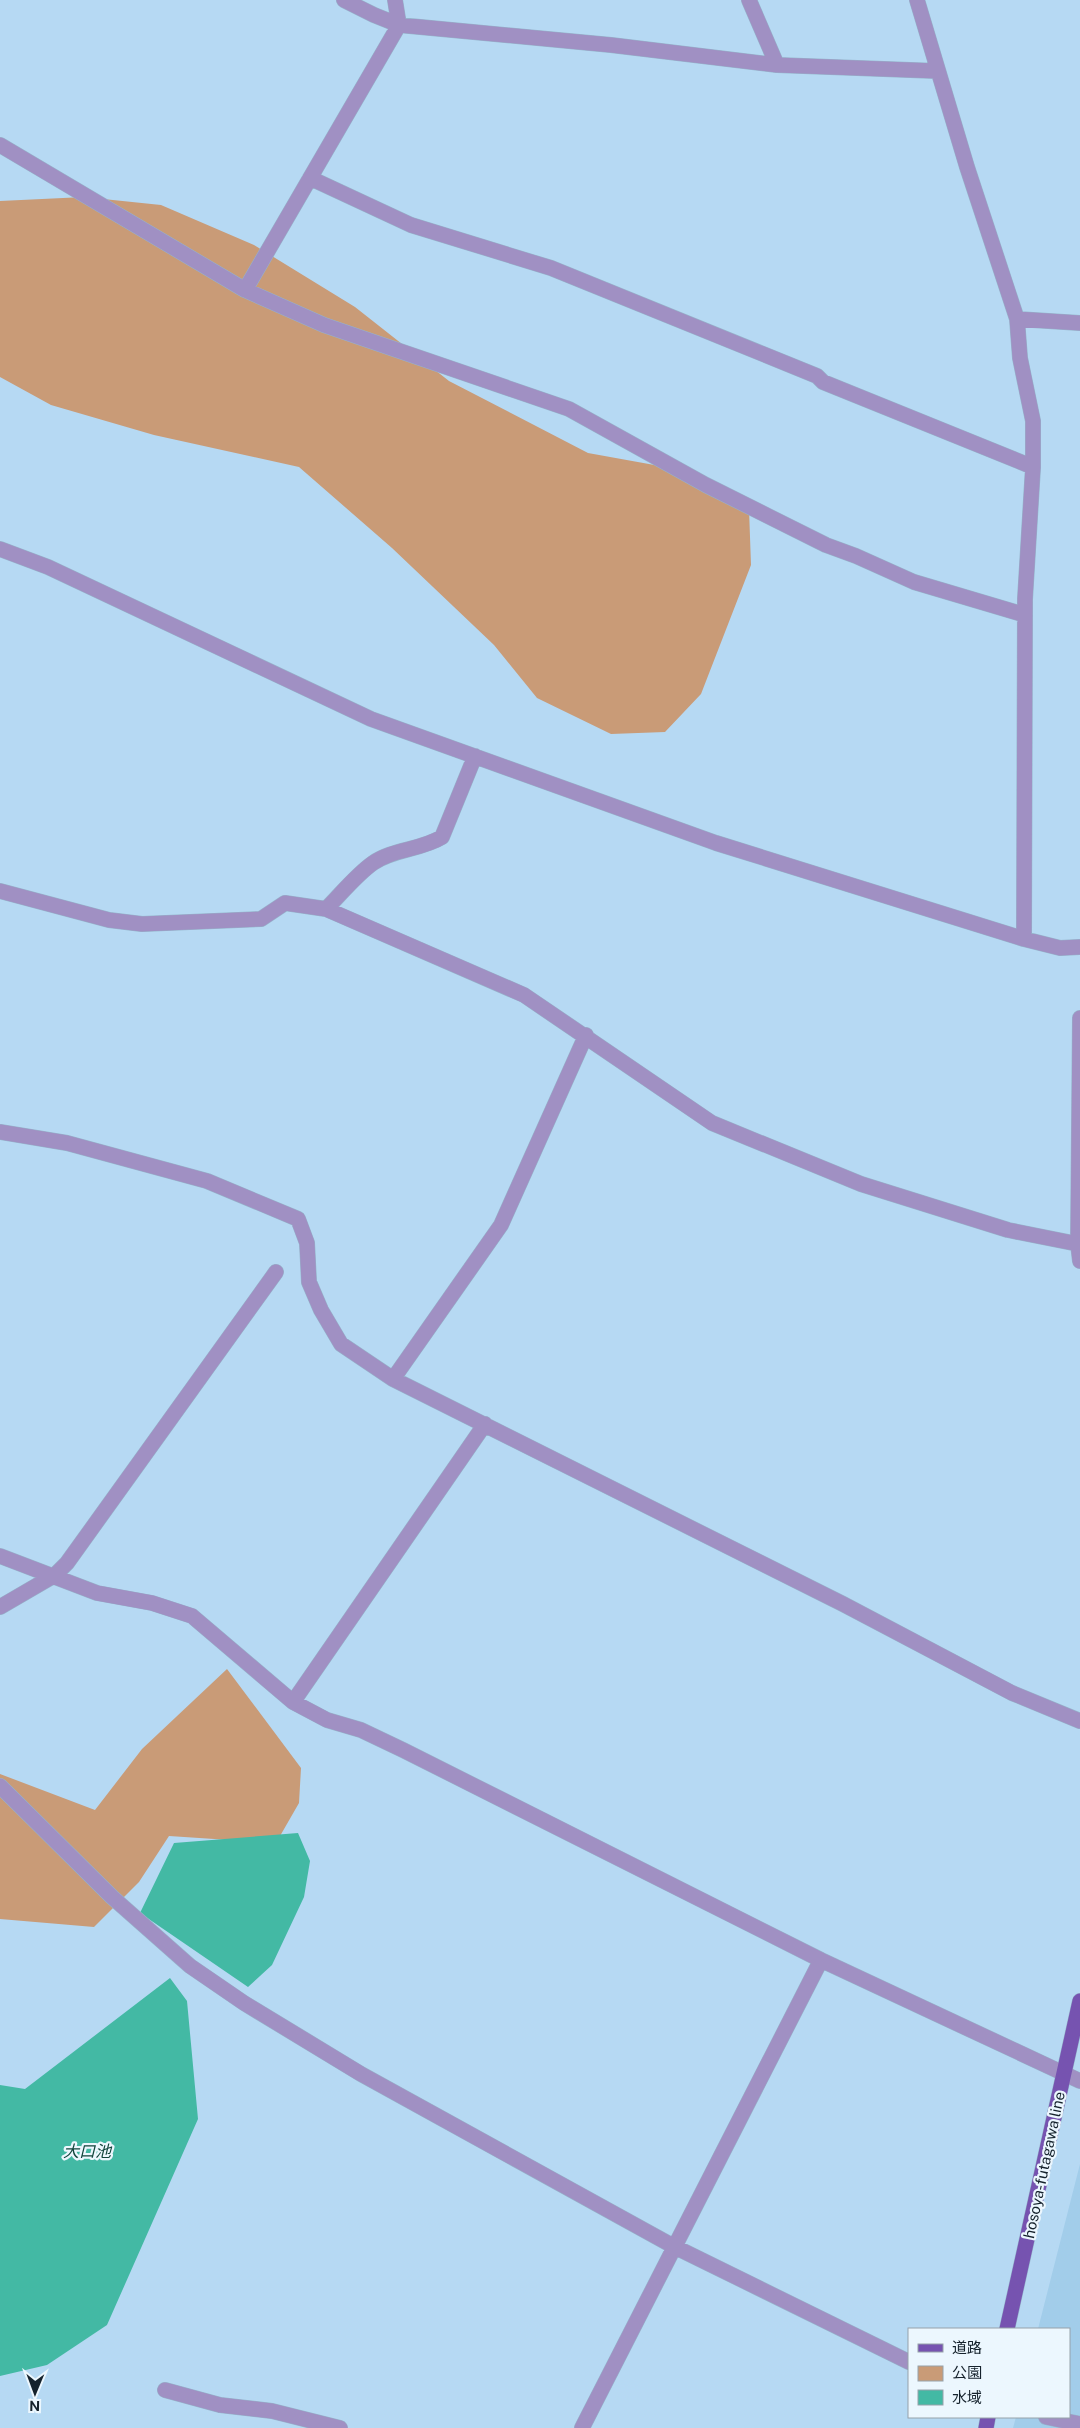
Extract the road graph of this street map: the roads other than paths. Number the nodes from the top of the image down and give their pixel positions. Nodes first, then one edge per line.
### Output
1 (344, 0) edge
2 (395, 0) edge
3 (749, 0) edge
4 (917, 0) edge
5 (399, 25) junction
6 (777, 65) junction
7 (937, 71) junction
8 (0, 145) edge
9 (310, 178) junction
10 (245, 290) junction
11 (1017, 319) junction
12 (1080, 323) edge
13 (1033, 467) junction
14 (0, 549) edge
15 (1025, 615) junction
16 (475, 756) junction
17 (0, 891) edge
18 (326, 909) junction
19 (1024, 940) junction
20 (1080, 947) edge
21 (1080, 1018) edge
22 (586, 1036) junction
23 (0, 1132) edge
24 (1078, 1244) junction
25 (1080, 1261) edge
26 (276, 1272) dead end
27 (393, 1379) junction
28 (485, 1424) junction
29 (0, 1556) edge
30 (55, 1576) junction
31 (0, 1607) edge
32 (293, 1702) junction
33 (1080, 1721) edge
34 (0, 1786) edge
35 (821, 1960) junction
36 (1080, 2001) edge
37 (1064, 2075) junction
38 (1080, 2081) edge
39 (674, 2246) junction
40 (1008, 2328) edge
41 (908, 2362) edge
42 (165, 2390) dead end
43 (1051, 2418) edge
44 (1080, 2424) edge
45 (340, 2428) edge
46 (582, 2428) edge

1 - 5 street
2 - 5 street
3 - 6 street
4 - 7 street
5 - 6 street
5 - 9 street
6 - 7 street
7 - 11 street
8 - 10 street
9 - 10 street
9 - 13 street
10 - 15 street
11 - 12 street
11 - 13 street
13 - 15 street
14 - 16 street
15 - 19 street
16 - 18 street
16 - 19 street
17 - 18 street
18 - 22 street
19 - 20 street
21 - 24 street
22 - 24 street
22 - 27 street
23 - 27 street
24 - 25 street
26 - 30 street
27 - 28 street
28 - 32 street
28 - 33 street
29 - 30 street
30 - 31 street
30 - 32 street
32 - 35 street
34 - 39 street
35 - 37 street
35 - 39 street
36 - 37 main road, hosoya-futagawa line
37 - 38 street
37 - 40 main road, hosoya-futagawa line
39 - 41 street
39 - 46 street
42 - 45 street
43 - 44 street

